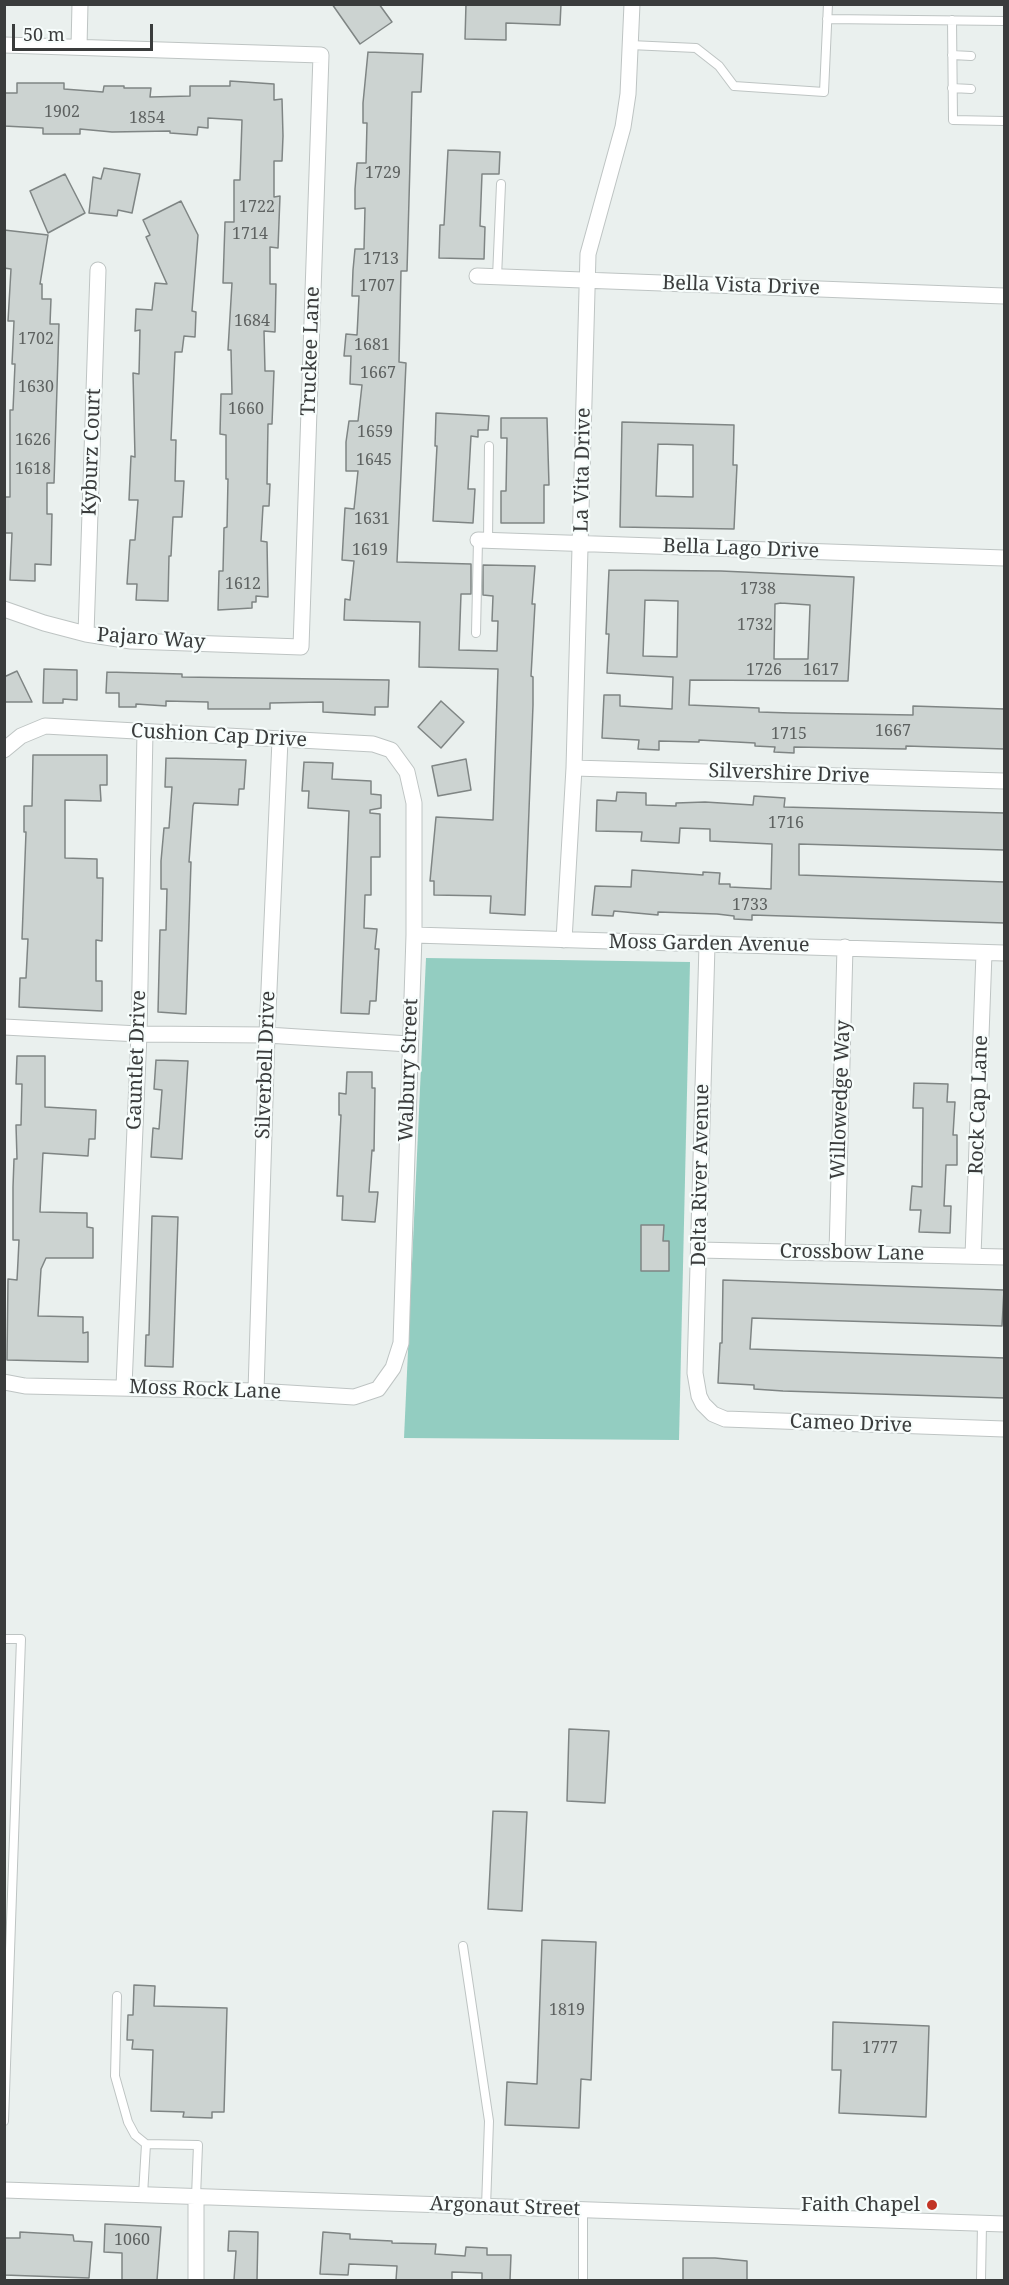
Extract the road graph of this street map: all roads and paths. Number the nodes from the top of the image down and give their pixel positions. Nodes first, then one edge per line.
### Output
1 (81, 4) edge
2 (632, 4) edge
3 (828, 4) edge
4 (827, 19) junction
5 (952, 20) junction
6 (1005, 21) edge
7 (4, 45) edge
8 (630, 45) junction
9 (79, 47) junction
10 (952, 55) junction
11 (971, 56) dead end
12 (952, 88) junction
13 (971, 89) dead end
14 (1005, 121) edge
15 (501, 184) dead end
16 (98, 270) dead end
17 (477, 276) dead end
18 (496, 277) junction
19 (587, 280) junction
20 (1005, 296) edge
21 (489, 447) dead end
22 (483, 541) junction
23 (581, 544) junction
24 (1005, 558) edge
25 (4, 609) edge
26 (476, 633) dead end
27 (86, 634) junction
28 (301, 647) joint
29 (145, 732) junction
30 (280, 740) junction
31 (4, 750) edge
32 (574, 768) junction
33 (407, 772) joint
34 (1005, 781) edge
35 (414, 935) junction
36 (564, 940) junction
37 (707, 945) junction
38 (846, 947) junction
39 (984, 953) junction
40 (1005, 953) edge
41 (4, 1027) edge
42 (139, 1034) junction
43 (267, 1035) junction
44 (409, 1044) junction
45 (699, 1250) junction
46 (837, 1253) junction
47 (973, 1256) junction
48 (1005, 1257) edge
49 (393, 1368) joint
50 (4, 1382) edge
51 (124, 1386) junction
52 (256, 1391) junction
53 (703, 1404) joint
54 (1005, 1429) edge
55 (4, 1639) edge
56 (463, 1946) dead end
57 (117, 1996) dead end
58 (4, 2121) edge
59 (146, 2144) junction
60 (4, 2190) edge
61 (143, 2195) junction
62 (196, 2197) junction
63 (486, 2206) junction
64 (583, 2210) junction
65 (982, 2224) junction
66 (1005, 2224) edge
67 (196, 2280) edge
68 (583, 2280) edge
69 (981, 2280) edge

1 - 9 street
2 - 8 street, La Vita Drive
3 - 4 lane
4 - 5 lane
4 - 8 lane
5 - 6 lane
5 - 10 lane
7 - 9 street
8 - 19 street, La Vita Drive
9 - 28 street, Truckee Lane
10 - 11 lane
10 - 12 lane
12 - 13 lane
12 - 14 lane
15 - 18 lane
16 - 27 street, Kyburz Court
17 - 18 street, Bella Vista Drive
18 - 19 street, Bella Vista Drive
19 - 20 street, Bella Vista Drive
19 - 23 street, La Vita Drive
21 - 22 lane
22 - 23 street, Bella Lago Drive
22 - 26 lane
23 - 24 street, Bella Lago Drive
23 - 32 street, La Vita Drive
25 - 27 street, Pajaro Way
27 - 28 street, Pajaro Way
29 - 30 street, Cushion Cap Drive
29 - 31 street, Cushion Cap Drive
29 - 42 street, Gauntlet Drive
30 - 33 street, Cushion Cap Drive
30 - 43 street, Silverbell Drive
32 - 34 street, Silvershire Drive
32 - 36 street, La Vita Drive
33 - 35 street, Walbury Street
35 - 36 street, Moss Garden Avenue
35 - 44 street, Walbury Street
36 - 37 street, Moss Garden Avenue
37 - 38 street, Moss Garden Avenue
37 - 45 street, Delta River Avenue
38 - 39 street, Moss Garden Avenue
38 - 46 street, Willowedge Way
39 - 40 street, Moss Garden Avenue
39 - 47 street, Rock Cap Lane
41 - 42 street
42 - 43 street
42 - 51 street, Gauntlet Drive
43 - 44 street
43 - 52 street, Silverbell Drive
44 - 49 street, Walbury Street
45 - 46 street, Crossbow Lane
45 - 53 street, Delta River Avenue
46 - 47 street, Crossbow Lane
47 - 48 street, Crossbow Lane
49 - 52 street, Moss Rock Lane
50 - 51 street, Moss Rock Lane
51 - 52 street, Moss Rock Lane
53 - 54 street, Cameo Drive
55 - 58 lane
56 - 63 lane
57 - 59 lane
59 - 61 lane
59 - 62 lane
60 - 61 street, Argonaut Street
61 - 62 street, Argonaut Street
62 - 63 street, Argonaut Street
62 - 67 street
63 - 64 street, Argonaut Street
64 - 65 street, Argonaut Street
64 - 68 lane
65 - 66 street, Argonaut Street
65 - 69 lane

